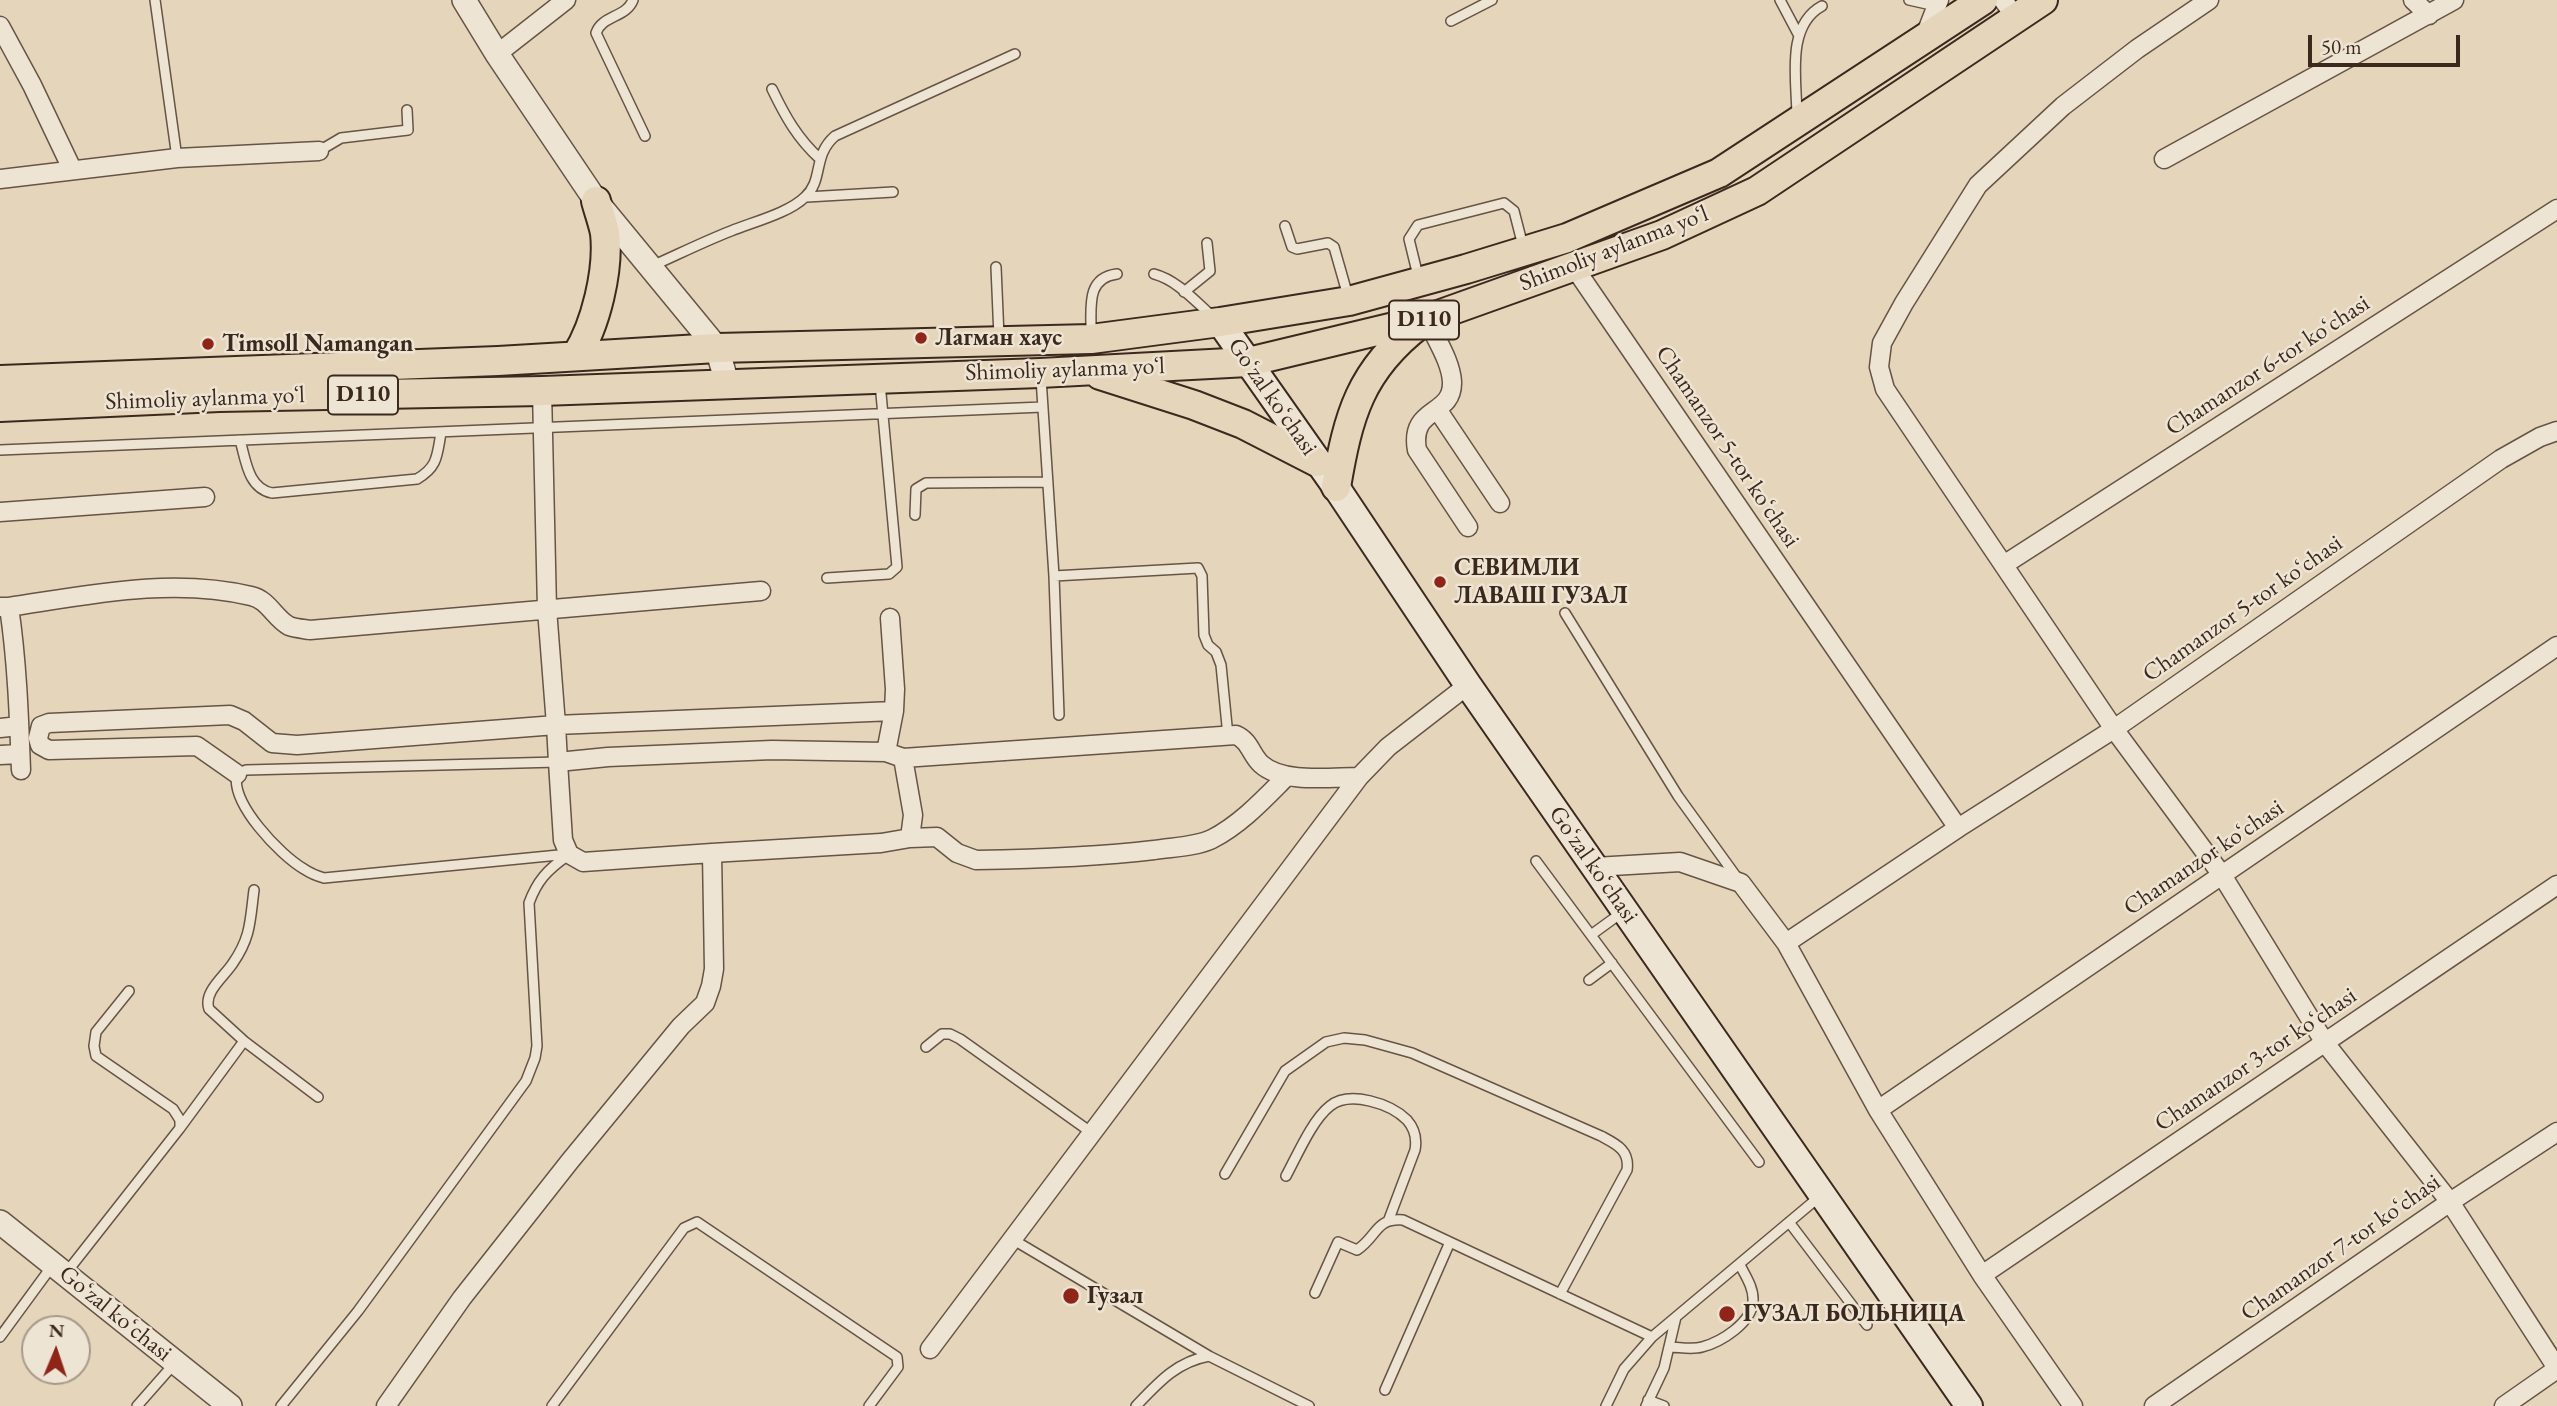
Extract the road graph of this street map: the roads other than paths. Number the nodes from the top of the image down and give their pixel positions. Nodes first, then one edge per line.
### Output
1 (155, 0) edge
2 (464, 0) edge
3 (566, 0) edge
4 (633, 0) edge
5 (1492, 0) edge
6 (1780, 0) edge
7 (1909, 0) edge
8 (1983, 0) edge
9 (2043, 0) edge
10 (2209, 0) edge
11 (2413, 0) edge
12 (2454, 0) edge
13 (1938, 3) edge
14 (1822, 6) dead end
15 (2010, 10) edge
16 (2429, 15) junction
17 (1451, 21) dead end
18 (0, 26) edge
19 (1798, 34) junction
20 (1923, 41) junction
21 (497, 54) junction
22 (1015, 54) dead end
23 (772, 89) dead end
24 (407, 110) dead end
25 (1797, 123) junction
26 (645, 136) dead end
27 (319, 151) joint
28 (177, 158) junction
29 (820, 159) junction
30 (2164, 159) dead end
31 (72, 169) junction
32 (0, 179) edge
33 (893, 192) dead end
34 (807, 197) junction
35 (596, 201) junction
36 (2557, 209) edge
37 (1285, 226) dead end
38 (1207, 243) dead end
39 (1524, 251) junction
40 (651, 267) junction
41 (996, 267) dead end
42 (1574, 267) junction
43 (1117, 274) dead end
44 (1154, 274) dead end
45 (1420, 282) junction
46 (1184, 292) junction
47 (1349, 301) junction
48 (1427, 319) junction
49 (1220, 322) junction
50 (1091, 339) junction
51 (999, 342) junction
52 (717, 348) junction
53 (576, 356) junction
54 (1248, 362) junction
55 (1088, 370) junction
56 (1040, 373) junction
57 (879, 377) junction
58 (0, 380) edge
59 (727, 383) junction
60 (542, 391) junction
61 (0, 407) edge
62 (1043, 407) junction
63 (1437, 409) junction
64 (883, 415) junction
65 (542, 429) junction
66 (2557, 431) edge
67 (441, 433) junction
68 (240, 440) junction
69 (0, 450) edge
70 (1317, 462) junction
71 (1048, 482) junction
72 (1336, 487) junction
73 (205, 497) dead end
74 (1500, 503) dead end
75 (0, 512) edge
76 (915, 515) dead end
77 (1468, 527) dead end
78 (2004, 564) junction
79 (1054, 576) junction
80 (827, 578) dead end
81 (761, 591) dead end
82 (5, 607) edge
83 (547, 609) junction
84 (1566, 613) dead end
85 (890, 618) dead end
86 (2557, 646) edge
87 (1468, 685) junction
88 (894, 711) junction
89 (1059, 715) dead end
90 (556, 725) junction
91 (19, 726) junction
92 (0, 728) edge
93 (2114, 729) junction
94 (1228, 736) junction
95 (0, 755) edge
96 (895, 755) junction
97 (558, 762) junction
98 (237, 774) junction
99 (1286, 776) junction
100 (1359, 777) junction
101 (1958, 828) junction
102 (910, 838) junction
103 (712, 853) junction
104 (569, 854) junction
105 (1536, 861) dead end
106 (1595, 867) junction
107 (2222, 875) junction
108 (1741, 883) junction
109 (2557, 885) edge
110 (254, 890) dead end
111 (1625, 910) junction
112 (1591, 935) junction
113 (1786, 943) junction
114 (1612, 963) junction
115 (1589, 980) dead end
116 (129, 991) dead end
117 (243, 1041) junction
118 (2325, 1043) junction
119 (926, 1047) dead end
120 (318, 1097) dead end
121 (1878, 1110) junction
122 (180, 1128) junction
123 (2557, 1132) edge
124 (1092, 1133) junction
125 (1759, 1162) dead end
126 (1225, 1174) dead end
127 (1286, 1176) dead end
128 (1821, 1196) junction
129 (2450, 1202) junction
130 (1389, 1219) junction
131 (0, 1222) edge
132 (1789, 1222) junction
133 (1012, 1239) junction
134 (1450, 1242) junction
135 (1740, 1265) junction
136 (59, 1269) junction
137 (1982, 1275) junction
138 (1315, 1293) dead end
139 (1560, 1294) junction
140 (1676, 1317) junction
141 (1867, 1325) dead end
142 (0, 1337) edge
143 (1652, 1337) junction
144 (1669, 1347) junction
145 (930, 1349) dead end
146 (1209, 1356) junction
147 (176, 1363) junction
148 (2557, 1368) edge
149 (1385, 1390) dead end
150 (1647, 1403) edge
151 (137, 1406) edge
152 (230, 1406) edge
153 (281, 1406) edge
154 (386, 1406) edge
155 (552, 1406) edge
156 (869, 1406) edge
157 (1136, 1406) edge
158 (1309, 1406) edge
159 (1606, 1406) edge
160 (1664, 1406) edge
161 (1969, 1406) edge
162 (2073, 1406) edge
163 (2154, 1406) edge
164 (2504, 1406) edge

1 - 28 lane
2 - 21 street
3 - 21 street
4 - 26 lane
5 - 17 lane
6 - 19 lane
7 - 13 lane
8 - 20 main road, Shimoliy aylanma yoʻl / D110
9 - 15 main road, Shimoliy aylanma yoʻl / D110
10 - 78 street
11 - 16 street
12 - 16 street
13 - 20 street
14 - 19 lane
15 - 42 main road, Shimoliy aylanma yoʻl / D110
16 - 30 street
18 - 31 street
19 - 25 lane
20 - 25 main road, Shimoliy aylanma yoʻl / D110
21 - 35 street
22 - 29 lane
23 - 29 lane
24 - 27 lane
25 - 39 main road, Shimoliy aylanma yoʻl / D110
27 - 28 street
28 - 31 street
29 - 34 lane
31 - 32 street
33 - 34 lane
34 - 40 lane
35 - 40 street
35 - 53 main road
36 - 78 street, Chamanzor 6-tor koʻchasi
37 - 47 lane
38 - 46 lane
39 - 45 main road, Shimoliy aylanma yoʻl / D110
39 - 45 lane
40 - 52 street
41 - 51 lane
42 - 48 main road, Shimoliy aylanma yoʻl / D110
42 - 101 street, Chamanzor 5-tor koʻchasi
43 - 50 lane
44 - 46 lane
45 - 47 main road, Shimoliy aylanma yoʻl / D110
46 - 49 lane
47 - 49 main road, Shimoliy aylanma yoʻl / D110
48 - 54 main road, Shimoliy aylanma yoʻl / D110
48 - 63 street
48 - 72 main road
49 - 50 main road, Shimoliy aylanma yoʻl / D110
49 - 54 main road, Goʻzal koʻchasi
50 - 51 main road, Shimoliy aylanma yoʻl / D110
51 - 52 main road, Shimoliy aylanma yoʻl / D110
52 - 53 main road, Shimoliy aylanma yoʻl / D110
52 - 59 street
53 - 58 main road, Shimoliy aylanma yoʻl / D110
54 - 55 main road, Shimoliy aylanma yoʻl / D110
54 - 70 main road, Goʻzal koʻchasi
55 - 56 main road, Shimoliy aylanma yoʻl / D110
55 - 70 main road
56 - 57 main road, Shimoliy aylanma yoʻl / D110
56 - 62 lane
57 - 59 main road, Shimoliy aylanma yoʻl / D110
57 - 64 lane
59 - 60 main road, Shimoliy aylanma yoʻl / D110
60 - 61 main road, Shimoliy aylanma yoʻl / D110
60 - 65 street
62 - 64 lane
62 - 71 lane
63 - 74 street
63 - 77 street
64 - 65 lane
64 - 80 lane
65 - 67 lane
65 - 83 street
66 - 93 street, Chamanzor 5-tor koʻchasi
67 - 68 lane
67 - 68 lane
68 - 69 lane
70 - 72 main road, Goʻzal koʻchasi
71 - 76 lane
71 - 79 lane
72 - 87 main road, Goʻzal koʻchasi
73 - 75 street
78 - 93 street
79 - 89 lane
79 - 94 lane
81 - 83 street
82 - 83 street
82 - 91 street
83 - 90 street
84 - 108 lane
85 - 88 street
86 - 107 street, Chamanzor koʻchasi
87 - 100 street
87 - 106 main road, Goʻzal koʻchasi
88 - 90 street
88 - 96 street
90 - 97 street
90 - 98 street
91 - 92 street
91 - 95 street
93 - 101 street, Chamanzor 5-tor koʻchasi
93 - 107 street
94 - 96 street
94 - 99 street
96 - 97 street
96 - 102 street
97 - 98 lane
97 - 104 street
98 - 104 lane
99 - 100 street
99 - 102 street
100 - 124 street
101 - 113 street, Chamanzor 5-tor koʻchasi
102 - 103 street
103 - 104 street
103 - 154 street
104 - 153 lane
105 - 112 lane
106 - 108 street
106 - 111 main road, Goʻzal koʻchasi
107 - 118 street
107 - 121 street, Chamanzor koʻchasi
108 - 113 street
109 - 118 street, Chamanzor 3-tor koʻchasi
110 - 117 lane
111 - 112 lane
111 - 128 main road, Goʻzal koʻchasi
112 - 114 lane
113 - 121 street
114 - 115 lane
114 - 125 lane
116 - 122 lane
117 - 120 lane
117 - 122 lane
118 - 129 street
118 - 137 street, Chamanzor 3-tor koʻchasi
119 - 124 lane
121 - 137 street
122 - 136 lane
123 - 129 street, Chamanzor 7-tor koʻchasi
124 - 133 street
126 - 139 lane
127 - 130 lane
128 - 132 lane
128 - 161 main road, Goʻzal koʻchasi
129 - 148 street
129 - 163 street, Chamanzor 7-tor koʻchasi
130 - 134 lane
130 - 138 lane
131 - 136 street, Goʻzal koʻchasi
132 - 135 lane
132 - 141 lane
133 - 145 street
133 - 146 lane
134 - 139 lane
134 - 149 lane
135 - 140 lane
135 - 144 lane
136 - 142 lane
136 - 147 street, Goʻzal koʻchasi
137 - 162 street
139 - 143 lane
140 - 143 lane
140 - 144 lane
143 - 159 lane
144 - 150 lane
146 - 157 lane
146 - 158 lane
147 - 151 lane
147 - 152 street, Goʻzal koʻchasi
148 - 164 street
150 - 160 lane
155 - 156 lane

